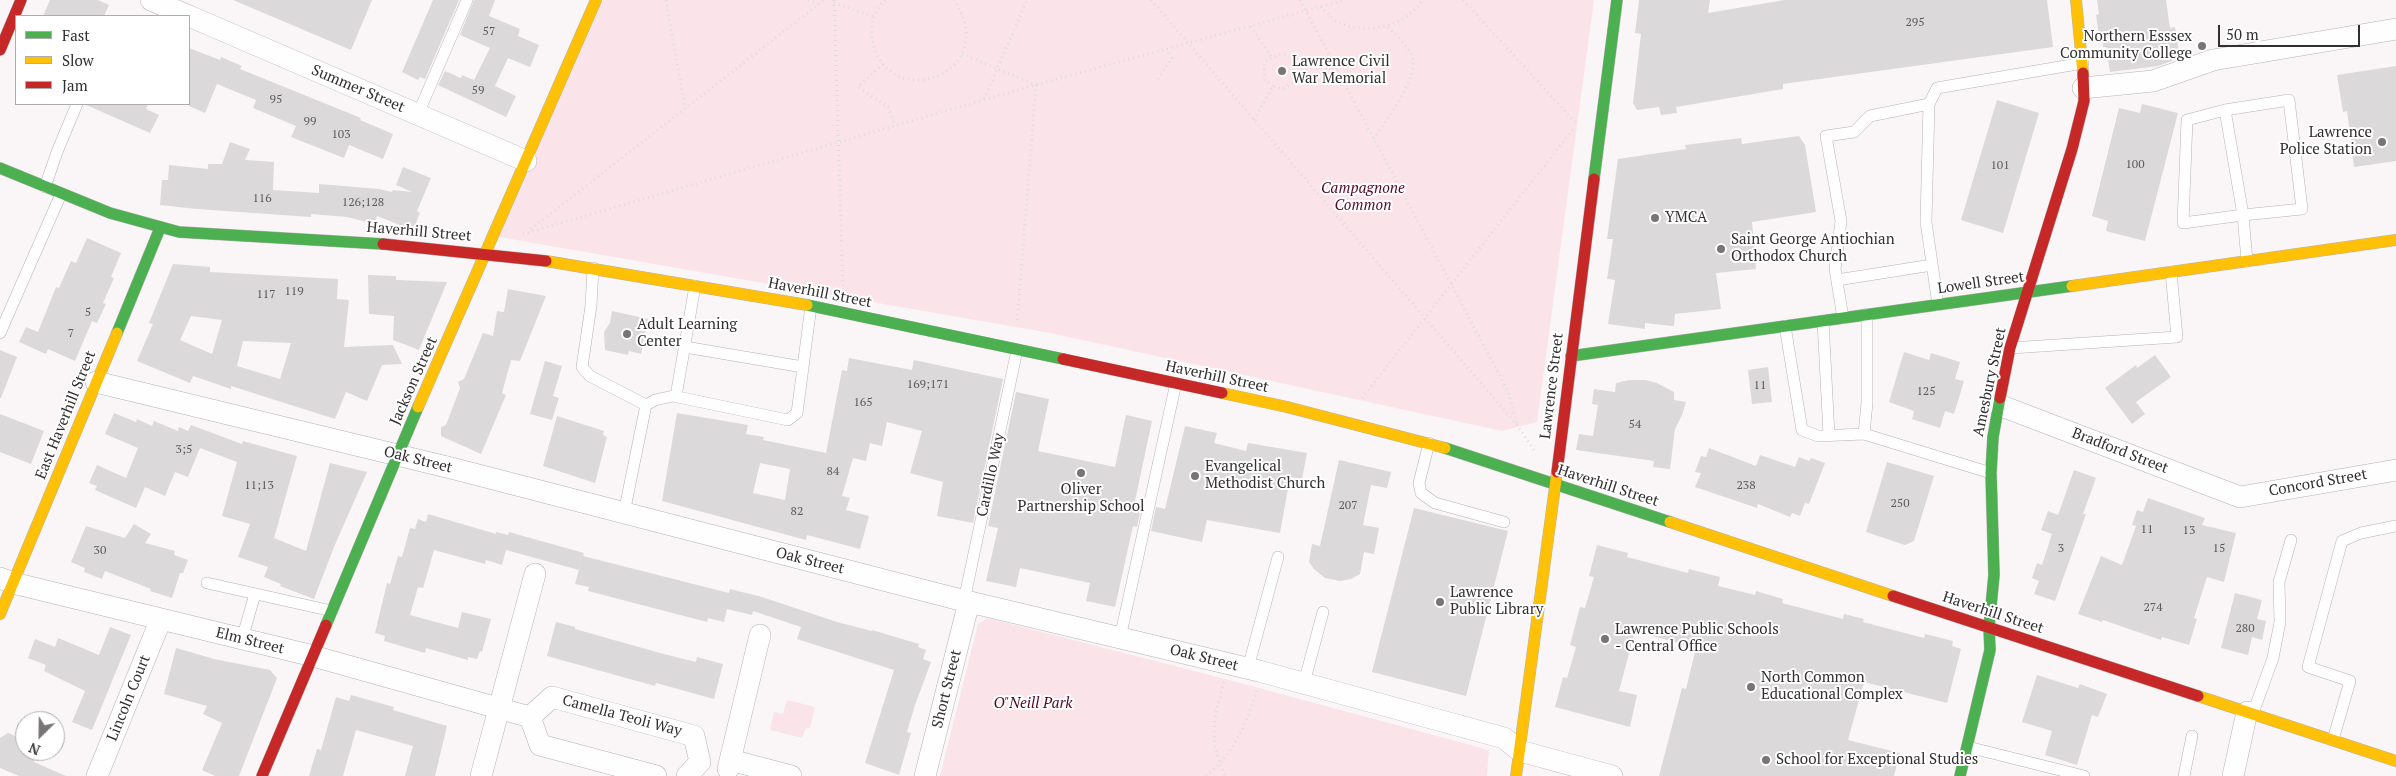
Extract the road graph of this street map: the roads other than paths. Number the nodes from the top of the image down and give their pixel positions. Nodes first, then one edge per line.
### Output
1 (21, 0) edge
2 (152, 0) edge
3 (467, 0) edge
4 (596, 0) edge
5 (1617, 0) edge
6 (2076, 0) edge
7 (187, 15) edge
8 (190, 16) edge
9 (2396, 29) edge
10 (0, 50) edge
11 (2083, 63) junction
12 (2083, 88) junction
13 (1929, 104) junction
14 (77, 105) edge
15 (2224, 110) junction
16 (418, 114) junction
17 (526, 161) junction
18 (0, 168) edge
19 (46, 187) junction
20 (61, 194) junction
21 (2243, 215) junction
22 (160, 228) junction
23 (2396, 240) edge
24 (486, 254) junction
25 (2247, 261) junction
26 (1932, 266) junction
27 (593, 268) junction
28 (2171, 272) junction
29 (1837, 280) junction
30 (695, 286) junction
31 (2027, 292) junction
32 (1938, 305) junction
33 (811, 306) junction
34 (1867, 314) junction
35 (1843, 318) junction
36 (1823, 321) junction
37 (1785, 326) junction
38 (0, 333) edge
39 (685, 346) junction
40 (2010, 348) junction
41 (1017, 350) junction
42 (1571, 356) junction
43 (803, 367) junction
44 (96, 382) junction
45 (1176, 383) junction
46 (676, 396) junction
47 (646, 405) junction
48 (1999, 405) junction
49 (1864, 434) junction
50 (1828, 436) junction
51 (1429, 443) junction
52 (398, 456) junction
53 (2396, 470) edge
54 (1990, 473) junction
55 (1555, 485) junction
56 (2240, 496) joint
57 (624, 513) junction
58 (1504, 522) dead end
59 (2396, 526) edge
60 (2291, 540) dead end
61 (1278, 556) dead end
62 (535, 574) dead end
63 (6, 581) edge
64 (207, 583) dead end
65 (255, 594) junction
66 (967, 601) junction
67 (332, 612) junction
68 (1323, 612) dead end
69 (0, 614) edge
70 (161, 619) junction
71 (1989, 627) junction
72 (760, 635) dead end
73 (1120, 638) junction
74 (242, 639) junction
75 (313, 656) junction
76 (1248, 668) junction
77 (1304, 684) junction
78 (499, 709) junction
79 (2250, 713) junction
80 (530, 717) junction
81 (2192, 736) dead end
82 (2333, 740) junction
83 (1968, 747) junction
84 (1520, 751) junction
85 (2396, 761) edge
86 (728, 768) edge
87 (694, 769) edge
88 (97, 776) edge
89 (262, 776) edge
90 (481, 776) edge
91 (656, 776) edge
92 (791, 776) edge
93 (926, 776) edge
94 (1516, 776) edge
95 (1612, 776) edge
96 (1960, 776) edge
97 (2084, 776) edge
98 (2184, 776) edge
99 (2234, 776) edge

1 - 10 main road
2 - 7 street, Summer Street
3 - 16 lane
4 - 17 main road, Jackson Street
5 - 42 main road, Lawrence Street
6 - 11 main road, Amesbury Street
8 - 16 street, Summer Street
9 - 12 street
11 - 12 main road, Amesbury Street
11 - 13 lane
12 - 31 main road, Amesbury Street
13 - 26 lane
13 - 29 lane
14 - 19 lane
15 - 21 lane
15 - 21 lane
15 - 21 lane
16 - 17 street, Summer Street
17 - 24 main road, Jackson Street
18 - 19 main road, Haverhill Street
19 - 20 main road, Haverhill Street
20 - 22 main road, Haverhill Street
20 - 38 lane
21 - 25 lane
22 - 24 main road, Haverhill Street
22 - 44 main road, East Haverhill Street
23 - 25 main road, Lowell Street
24 - 27 main road, Haverhill Street
24 - 52 main road, Jackson Street
25 - 28 main road, Lowell Street
26 - 29 lane
26 - 32 lane
27 - 30 main road, Haverhill Street
27 - 47 lane
28 - 31 main road, Lowell Street
28 - 40 lane
29 - 35 lane
30 - 33 main road, Haverhill Street
30 - 39 lane
31 - 32 main road, Lowell Street
31 - 40 main road, Amesbury Street
32 - 34 main road, Lowell Street
33 - 41 main road, Haverhill Street
33 - 43 lane
34 - 35 main road, Lowell Street
34 - 49 lane
35 - 36 main road, Lowell Street
36 - 37 main road, Lowell Street
36 - 50 lane
37 - 42 main road, Lowell Street
37 - 50 lane
39 - 43 lane
39 - 46 lane
40 - 48 main road, Amesbury Street
41 - 45 main road, Haverhill Street
41 - 66 lane, Cardillo Way
42 - 55 main road, Lawrence Street
43 - 46 lane
44 - 52 street, Oak Street
44 - 63 main road, East Haverhill Street
45 - 51 main road, Haverhill Street
45 - 73 lane
46 - 47 lane
47 - 57 lane
48 - 54 main road, Amesbury Street
48 - 56 street, Bradford Street
49 - 50 lane
49 - 54 lane
51 - 55 main road, Haverhill Street
51 - 58 lane
52 - 57 street, Oak Street
52 - 67 main road, Jackson Street
53 - 56 street, Concord Street
54 - 71 main road, Amesbury Street
55 - 71 main road, Haverhill Street
55 - 84 main road, Lawrence Street
57 - 66 street, Oak Street
59 - 82 lane
60 - 79 lane
61 - 76 lane
62 - 78 street
63 - 69 main road, East Haverhill Street
63 - 70 street, Elm Street
64 - 65 lane
65 - 67 lane
65 - 74 lane
66 - 73 street, Oak Street
66 - 93 street, Short Street
67 - 75 main road, Jackson Street
68 - 77 lane
70 - 74 street, Elm Street
70 - 88 street, Lincoln Court
71 - 79 main road, Haverhill Street
71 - 83 main road, Amesbury Street
72 - 86 street
73 - 76 street, Oak Street
74 - 75 street, Elm Street
75 - 78 street, Elm Street
75 - 89 main road, Jackson Street
76 - 77 street, Oak Street
77 - 84 street, Oak Street
78 - 80 street
78 - 90 street
79 - 82 main road, Haverhill Street
79 - 99 street
80 - 87 street, Camella Teoli Way
80 - 91 street
81 - 98 lane
82 - 85 main road, Haverhill Street
83 - 96 main road, Amesbury Street
83 - 97 lane
84 - 94 main road, Lawrence Street
84 - 95 street, Oak Street
86 - 87 street, Camella Teoli Way
86 - 92 street, Camella Teoli Way

